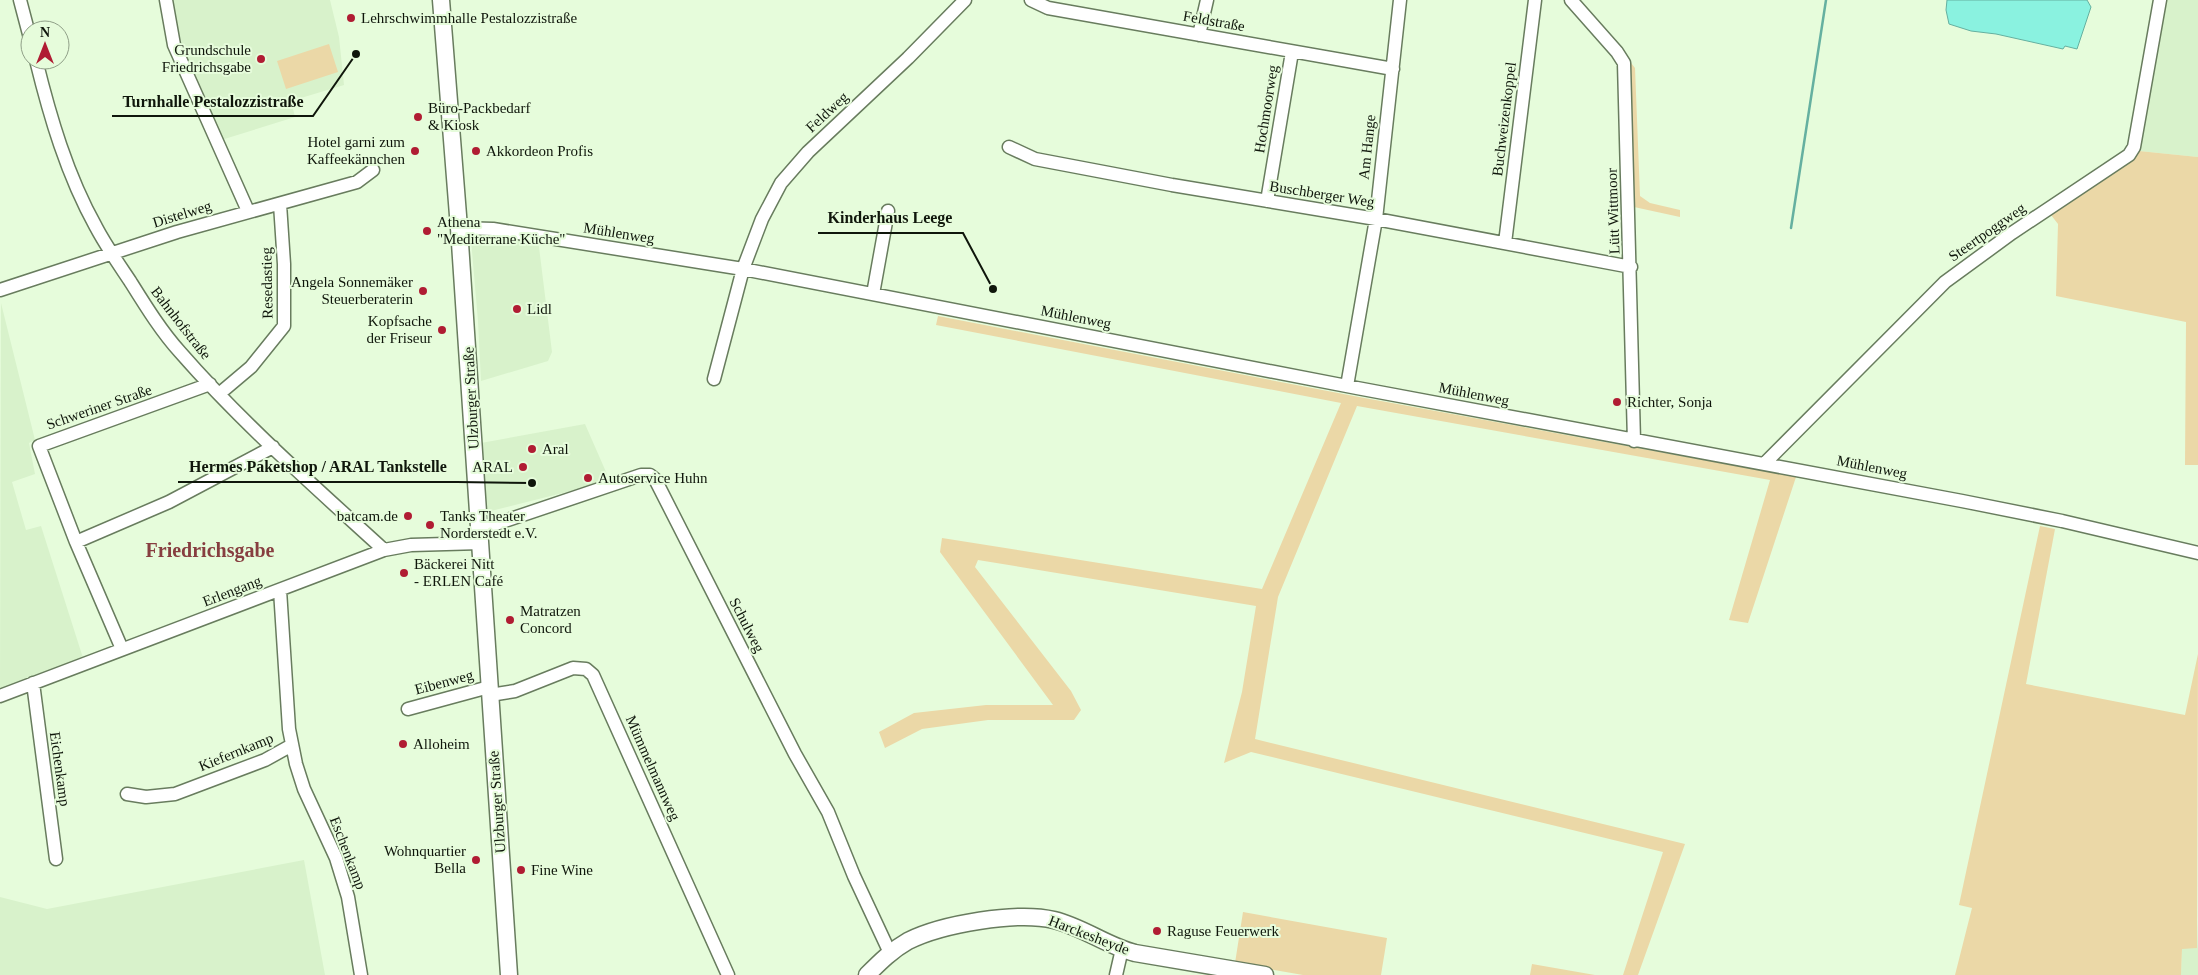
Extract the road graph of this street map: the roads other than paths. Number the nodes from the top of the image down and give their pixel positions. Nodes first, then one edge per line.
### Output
1 (20, 0) edge
2 (166, 0) edge
3 (441, 0) edge
4 (965, 0) edge
5 (1031, 0) edge
6 (1207, 0) edge
7 (1400, 0) edge
8 (1535, 0) edge
9 (1571, 0) edge
10 (2160, 0) edge
11 (25, 20) edge
12 (1199, 35) junction
13 (1292, 52) junction
14 (1393, 69) junction
15 (39, 70) edge
16 (1009, 147) dead end
17 (373, 170) dead end
18 (1267, 201) junction
19 (280, 204) junction
20 (248, 211) junction
21 (888, 211) dead end
22 (1376, 219) junction
23 (459, 228) junction
24 (1505, 243) junction
25 (112, 254) junction
26 (1631, 267) junction
27 (743, 269) junction
28 (0, 290) edge
29 (873, 294) junction
30 (714, 379) dead end
31 (1347, 386) junction
32 (215, 389) junction
33 (1634, 441) junction
34 (273, 447) junction
35 (1765, 463) junction
36 (480, 535) junction
37 (76, 542) junction
38 (384, 550) junction
39 (2198, 553) edge
40 (280, 590) junction
41 (122, 649) junction
42 (33, 683) junction
43 (489, 691) junction
44 (0, 696) edge
45 (408, 709) dead end
46 (292, 745) junction
47 (127, 794) dead end
48 (56, 859) dead end
49 (1122, 950) junction
50 (890, 953) junction
51 (361, 975) edge
52 (510, 975) edge
53 (728, 975) edge
54 (868, 975) edge
55 (1116, 975) edge
56 (1265, 975) edge

1 - 11 street
2 - 20 street
3 - 23 main road, Ulzburger Straße
4 - 27 street, Feldweg
5 - 12 street, Feldstraße
6 - 12 street
7 - 14 street, Am Hange
8 - 24 street, Buchweizenkoppel
9 - 26 street, Lütt Wittmoor
10 - 35 street, Steertpoggweg
12 - 13 street, Feldstraße
13 - 14 street, Feldstraße
13 - 18 street, Hochmoorweg
14 - 22 street, Am Hange
15 - 25 street, Bahnhofstraße
16 - 18 street, Buschberger Weg
17 - 19 street, Distelweg
18 - 22 street, Buschberger Weg
19 - 20 street, Distelweg
19 - 32 street, Resedastieg
20 - 25 street, Distelweg
21 - 29 street
22 - 24 street, Buschberger Weg
22 - 31 street, Am Hange
23 - 27 street, Mühlenweg
23 - 36 main road, Ulzburger Straße
24 - 26 street, Buschberger Weg
25 - 28 street, Distelweg
25 - 32 street, Bahnhofstraße
26 - 33 street, Lütt Wittmoor
27 - 29 street, Mühlenweg
27 - 30 street
29 - 31 street, Mühlenweg
31 - 33 street, Mühlenweg
32 - 34 street, Bahnhofstraße
32 - 37 street, Schweriner Straße
33 - 35 street, Mühlenweg
34 - 37 street
34 - 38 street, Bahnhofstraße
35 - 39 street, Mühlenweg
36 - 38 street, Erlengang
36 - 43 main road, Ulzburger Straße
36 - 50 street, Schulweg
37 - 41 street, Schweriner Straße
38 - 40 street, Erlengang
40 - 41 street, Erlengang
40 - 46 street, Kiefernkamp
41 - 42 street, Erlengang
42 - 44 street, Erlengang
42 - 48 street, Eichenkamp
43 - 45 street, Eibenweg
43 - 52 main road, Ulzburger Straße
43 - 53 street, Mümmelmannweg
46 - 47 street, Kiefernkamp
46 - 51 street, Eschenkamp
49 - 50 main road, Harckesheyde
49 - 55 street
49 - 56 main road, Harckesheyde
50 - 54 main road, Harckesheyde

